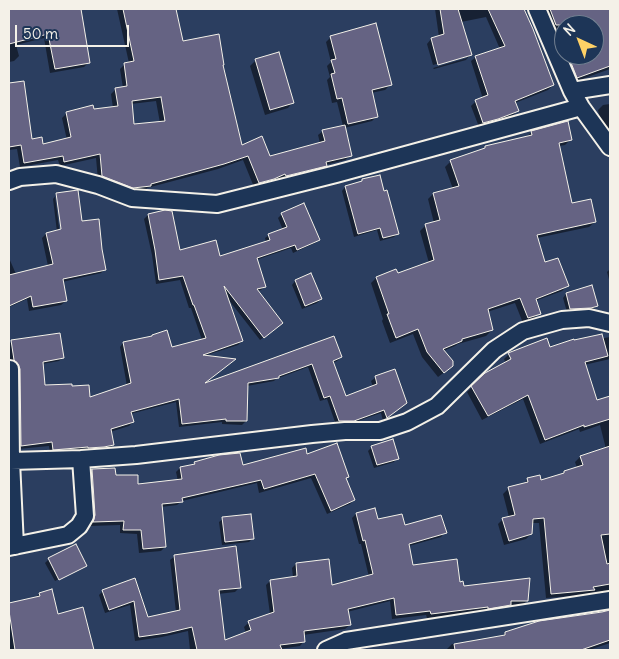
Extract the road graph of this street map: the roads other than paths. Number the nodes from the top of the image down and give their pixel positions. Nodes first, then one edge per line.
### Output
1 (537, 9) edge
2 (610, 85) edge
3 (572, 91) junction
4 (581, 107) junction
5 (610, 147) edge
6 (9, 181) edge
7 (610, 323) edge
8 (10, 369) dead end
9 (10, 433) edge
10 (81, 459) junction
11 (11, 461) junction
12 (12, 546) edge
13 (610, 600) edge
14 (326, 650) edge

1 - 3 street
2 - 3 street
3 - 4 street
4 - 5 street
4 - 6 street
7 - 10 street
8 - 9 street
9 - 11 street
10 - 11 street
10 - 12 street
11 - 12 street
13 - 14 street

